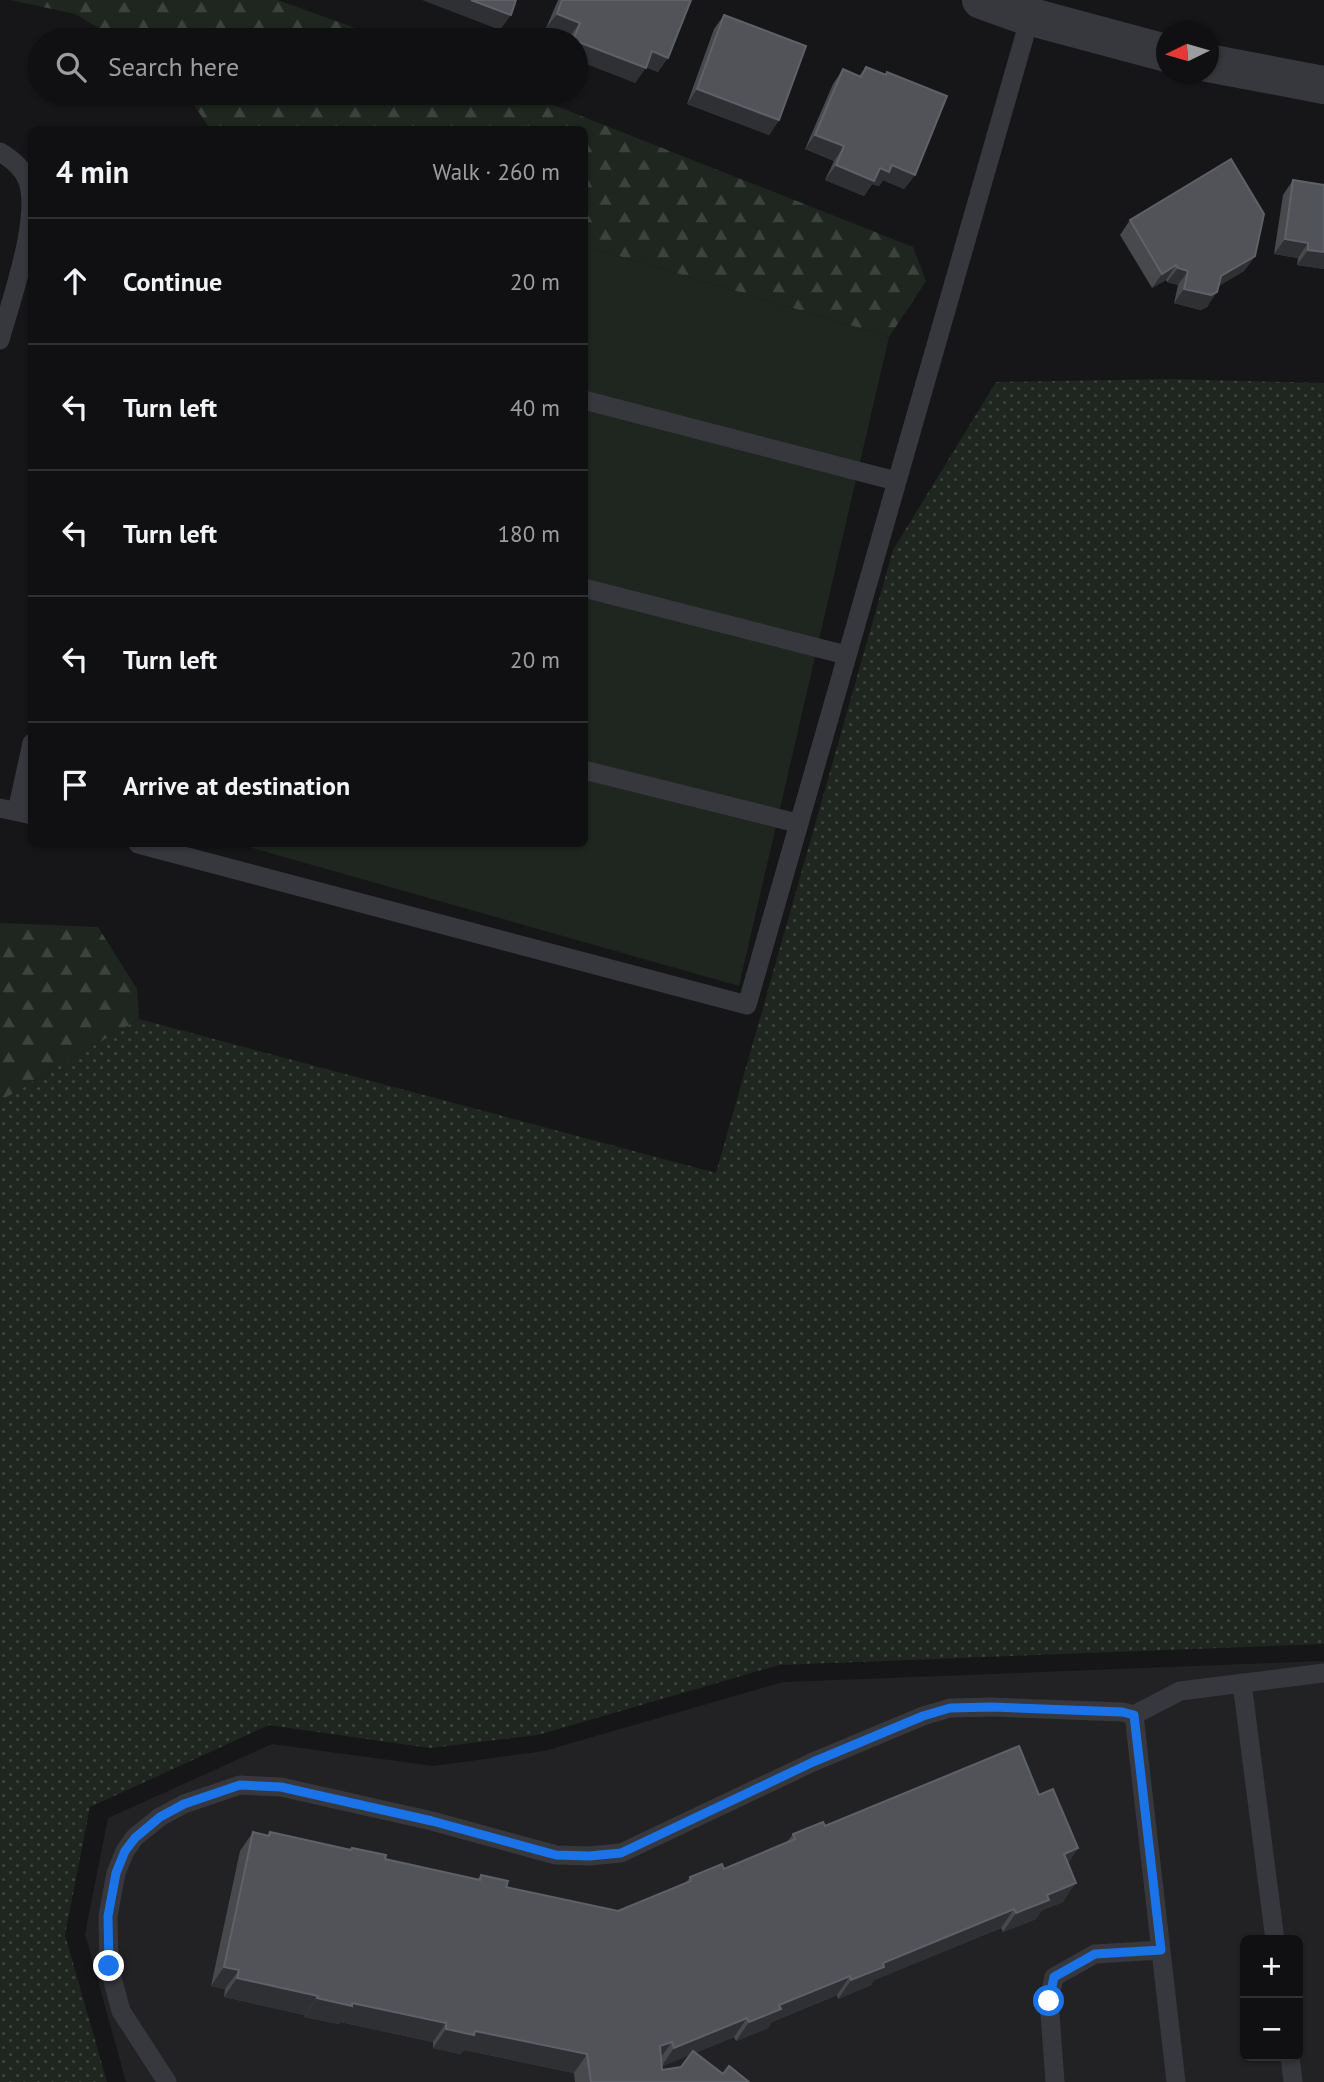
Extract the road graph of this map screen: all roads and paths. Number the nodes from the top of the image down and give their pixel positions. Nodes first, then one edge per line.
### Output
1 (981, 0) edge
2 (1030, 17) junction
3 (1156, 49) edge
4 (1219, 65) edge
5 (1324, 85) edge
6 (0, 152) edge
7 (28, 187) edge
8 (28, 231) edge
9 (0, 340) edge
10 (588, 401) edge
11 (896, 481) junction
12 (588, 589) edge
13 (846, 655) junction
14 (28, 760) edge
15 (588, 771) edge
16 (16, 811) edge
17 (797, 823) junction
18 (149, 847) edge
19 (1324, 1673) edge
20 (1242, 1683) junction
21 (1134, 1715) junction
22 (1274, 1935) edge
23 (1161, 1950) junction
24 (1291, 2061) edge
25 (167, 2082) edge
26 (1055, 2082) edge
27 (1176, 2082) edge
28 (1293, 2082) edge

1 - 2 street
2 - 3 street
2 - 11 lane
4 - 5 street
6 - 7 lane
8 - 9 lane
10 - 11 lane
11 - 13 lane
12 - 13 lane
13 - 17 lane
14 - 16 lane
15 - 17 lane
17 - 18 lane
19 - 20 lane
20 - 21 lane
20 - 22 lane
21 - 23 lane
21 - 25 lane
23 - 26 lane
23 - 27 lane
24 - 28 lane

